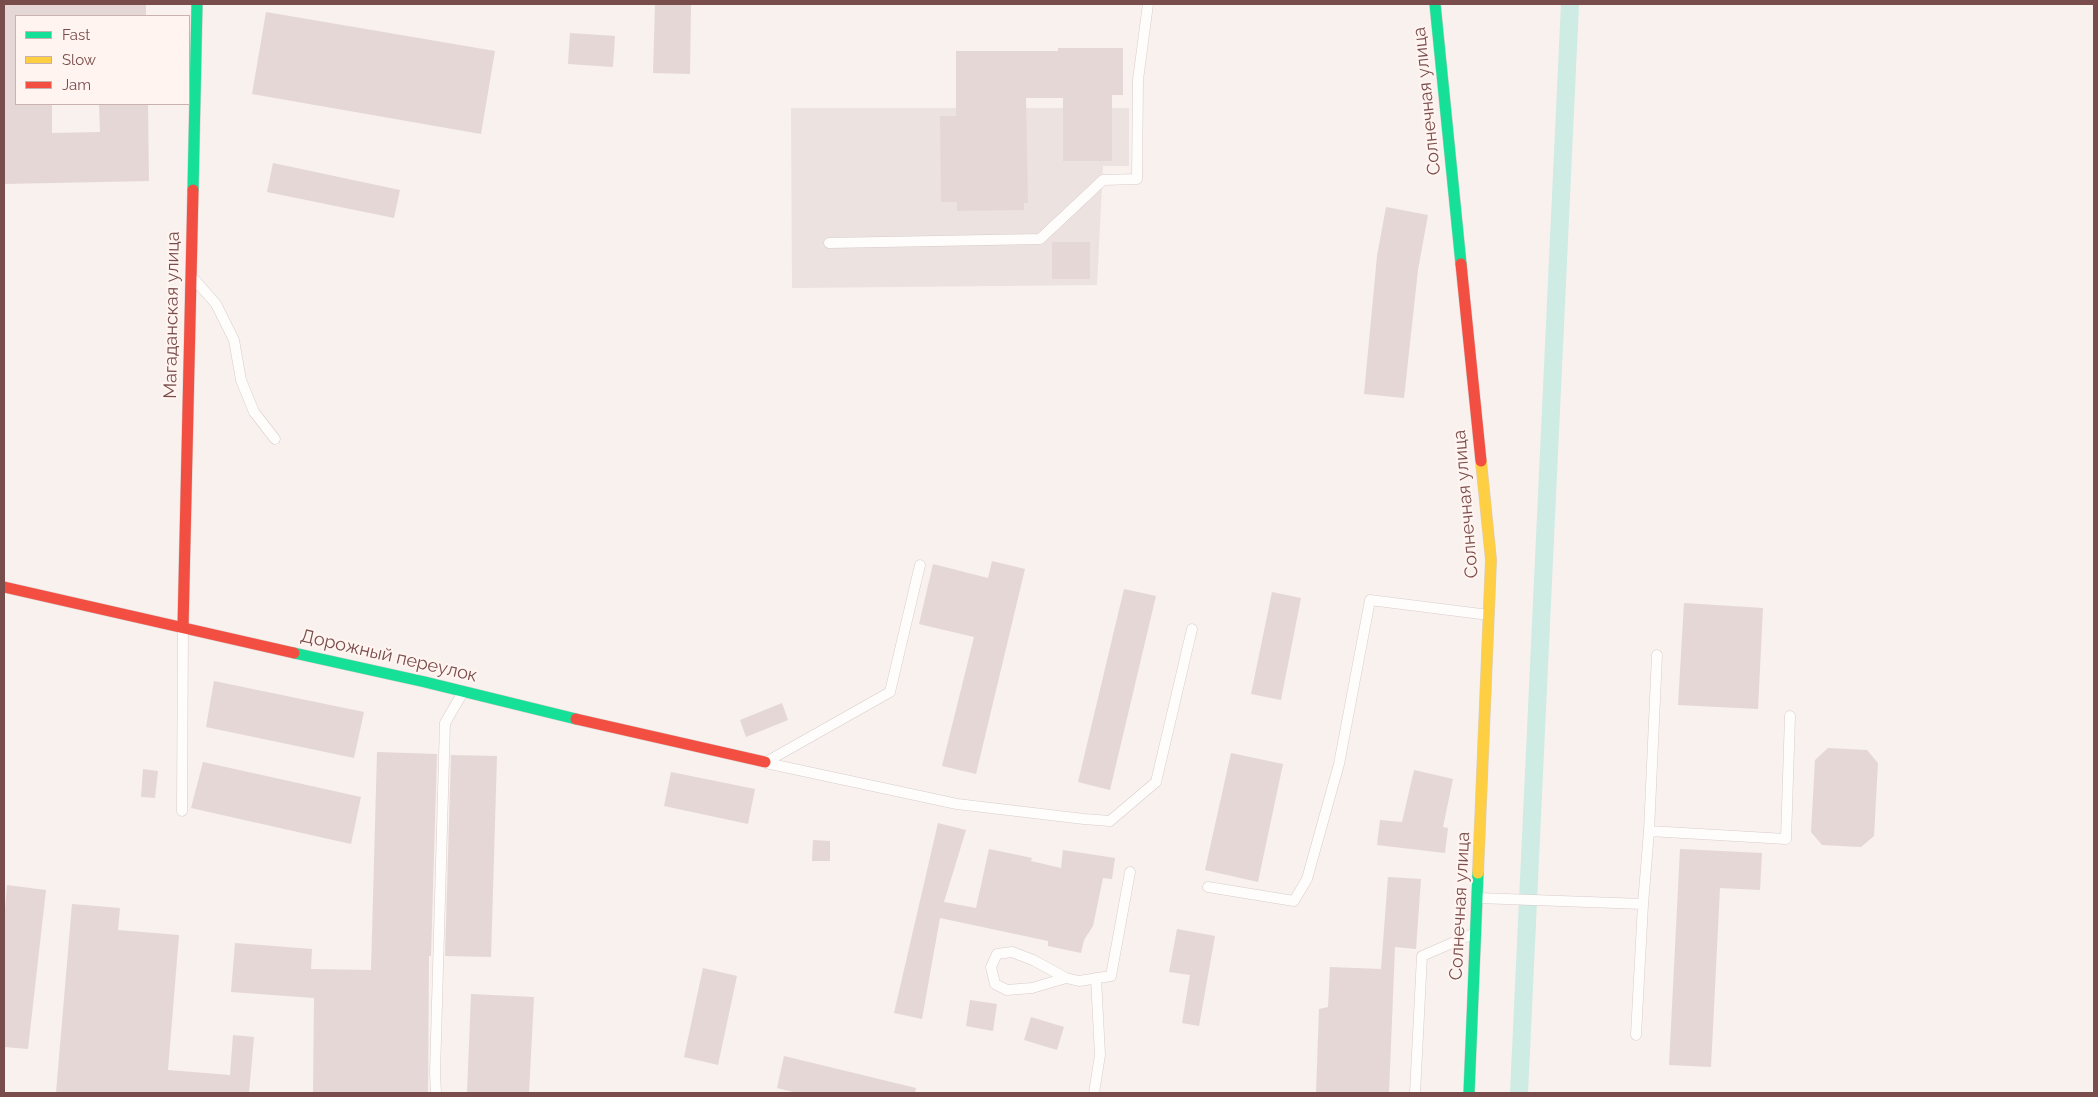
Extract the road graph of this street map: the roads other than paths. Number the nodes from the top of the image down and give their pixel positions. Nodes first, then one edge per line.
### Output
1 (197, 4) edge
2 (1148, 4) edge
3 (1435, 4) edge
4 (829, 243) dead end
5 (191, 275) junction
6 (275, 439) dead end
7 (920, 565) dead end
8 (4, 587) edge
9 (1490, 615) junction
10 (183, 627) junction
11 (1192, 629) dead end
12 (1657, 655) dead end
13 (463, 691) junction
14 (1790, 716) dead end
15 (765, 762) junction
16 (182, 811) dead end
17 (1649, 832) junction
18 (1130, 872) dead end
19 (1208, 887) dead end
20 (1478, 898) junction
21 (1642, 904) junction
22 (1477, 933) junction
23 (1066, 978) junction
24 (1096, 978) junction
25 (1636, 1034) dead end
26 (436, 1093) edge
27 (1094, 1093) edge
28 (1416, 1093) edge
29 (1469, 1093) edge

1 - 5 street, Магаданская улица
2 - 4 lane
3 - 9 street, Солнечная улица
5 - 6 lane
5 - 10 street, Магаданская улица
7 - 15 lane
8 - 10 street, Дорожный переулок
9 - 19 lane
9 - 20 street, Солнечная улица
10 - 13 street, Дорожный переулок
10 - 16 lane
11 - 15 lane
12 - 17 lane
13 - 15 street, Дорожный переулок
13 - 26 lane
14 - 17 lane
17 - 21 lane
18 - 24 lane
20 - 21 lane
20 - 22 street, Солнечная улица
21 - 25 lane
22 - 28 lane
22 - 29 street, Солнечная улица
23 - 23 lane
23 - 24 lane
24 - 27 lane

